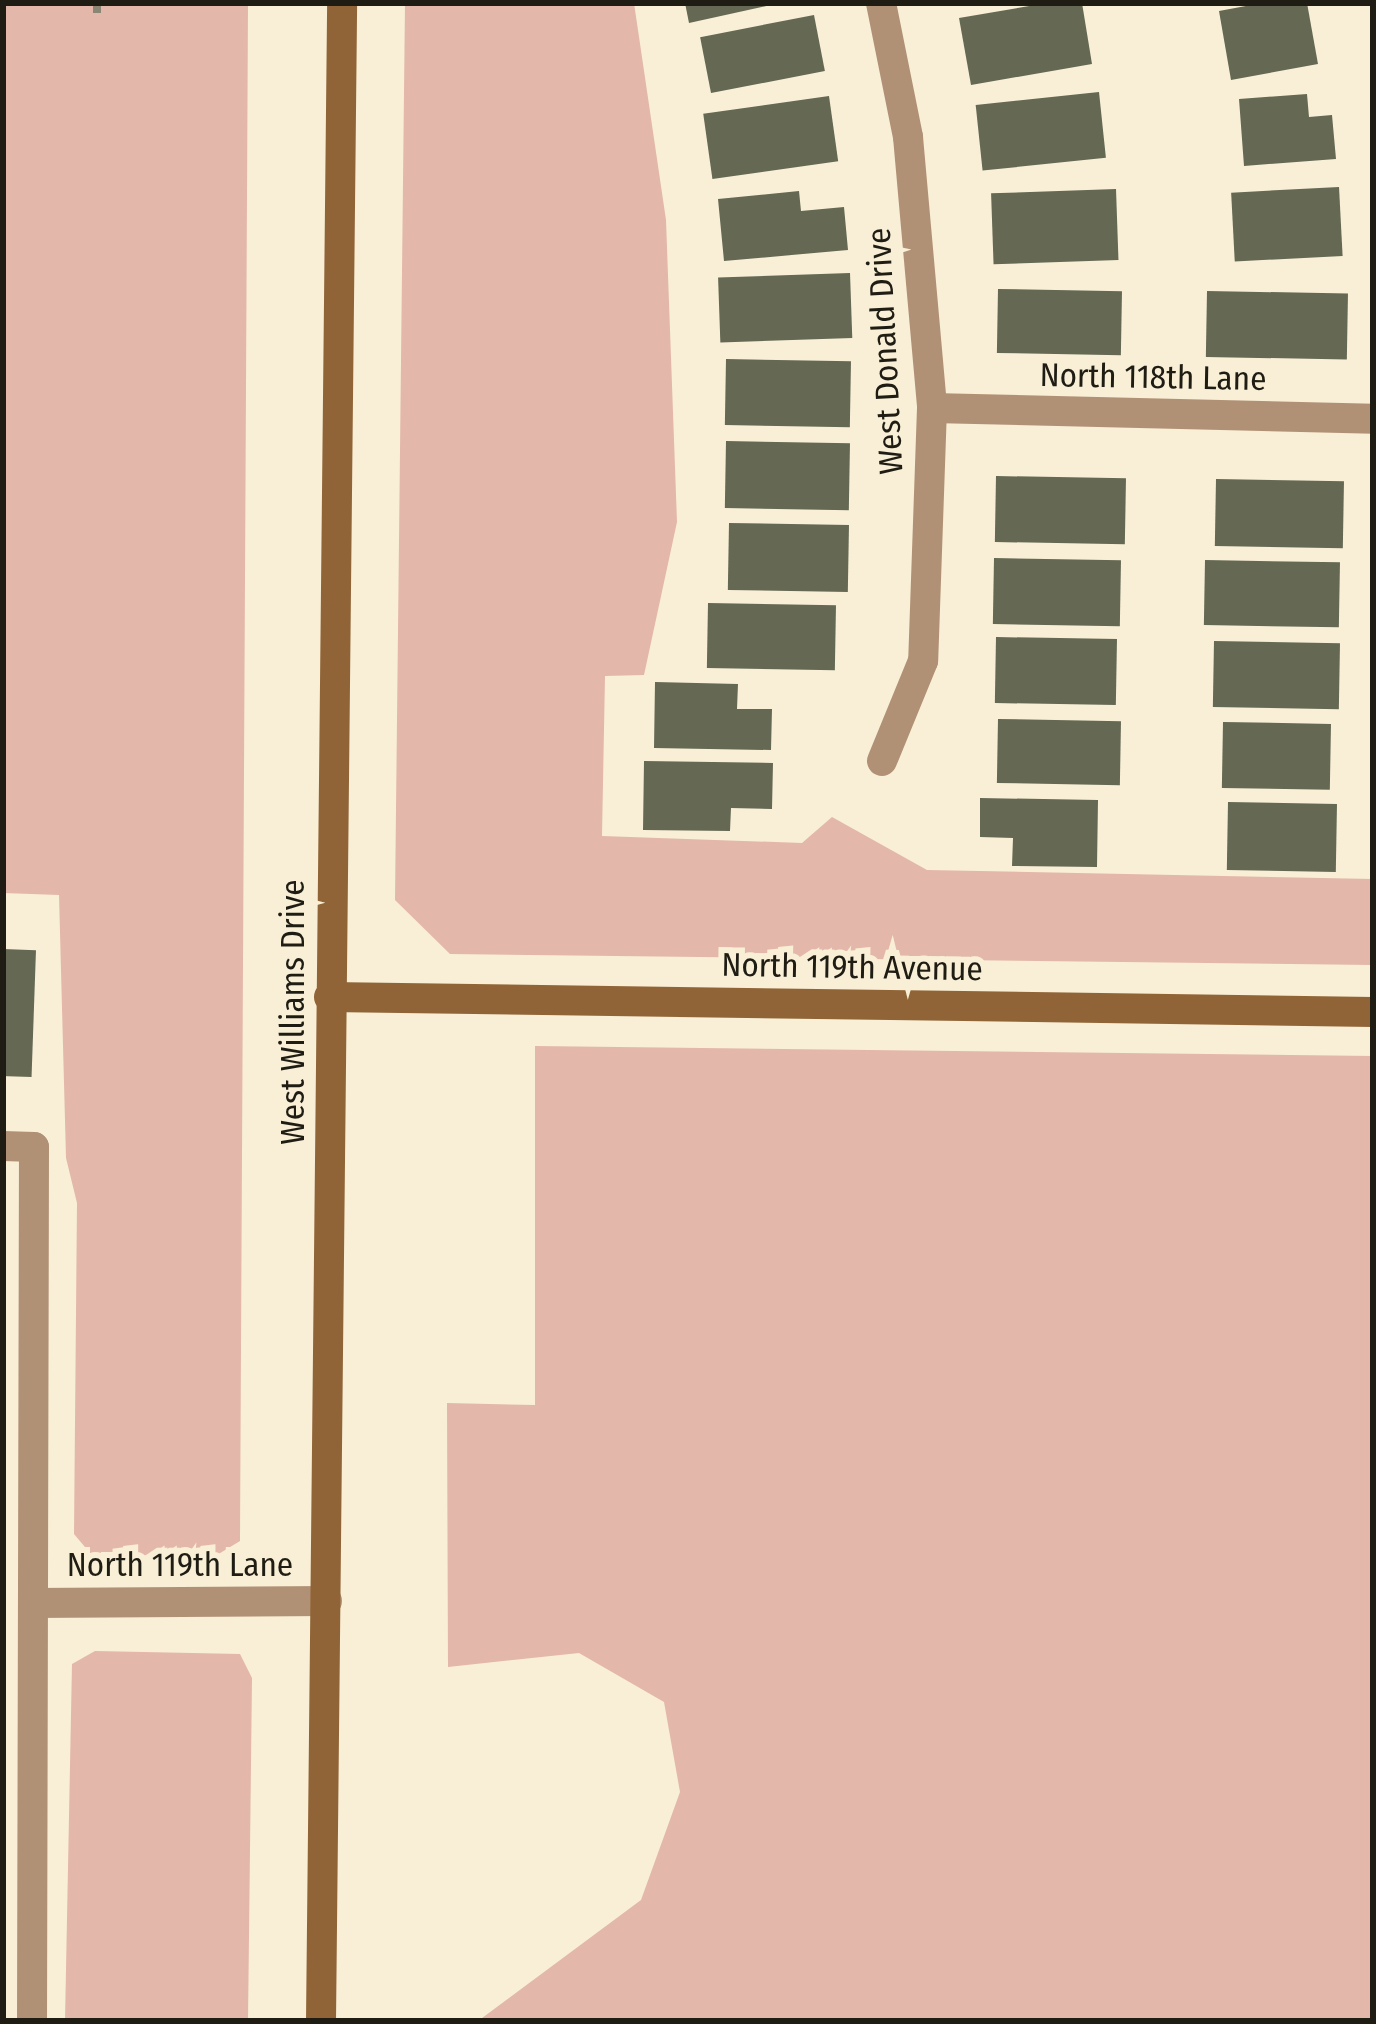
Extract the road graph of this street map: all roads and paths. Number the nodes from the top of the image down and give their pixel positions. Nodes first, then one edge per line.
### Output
1 (342, 3) edge
2 (881, 3) edge
3 (932, 408) junction
4 (1373, 419) edge
5 (883, 761) dead end
6 (329, 998) junction
7 (1373, 1012) edge
8 (19, 1146) edge
9 (327, 1601) junction
10 (33, 1603) junction
11 (32, 2021) edge
12 (321, 2021) edge

1 - 6 main road, West Williams Drive
2 - 3 street, West Donald Drive
3 - 4 street, North 118th Lane
3 - 5 street, West Donald Drive
6 - 7 main road, North 119th Avenue
6 - 9 main road, West Williams Drive
8 - 10 street
9 - 10 street, North 119th Lane
9 - 12 main road, West Williams Drive
10 - 11 street

